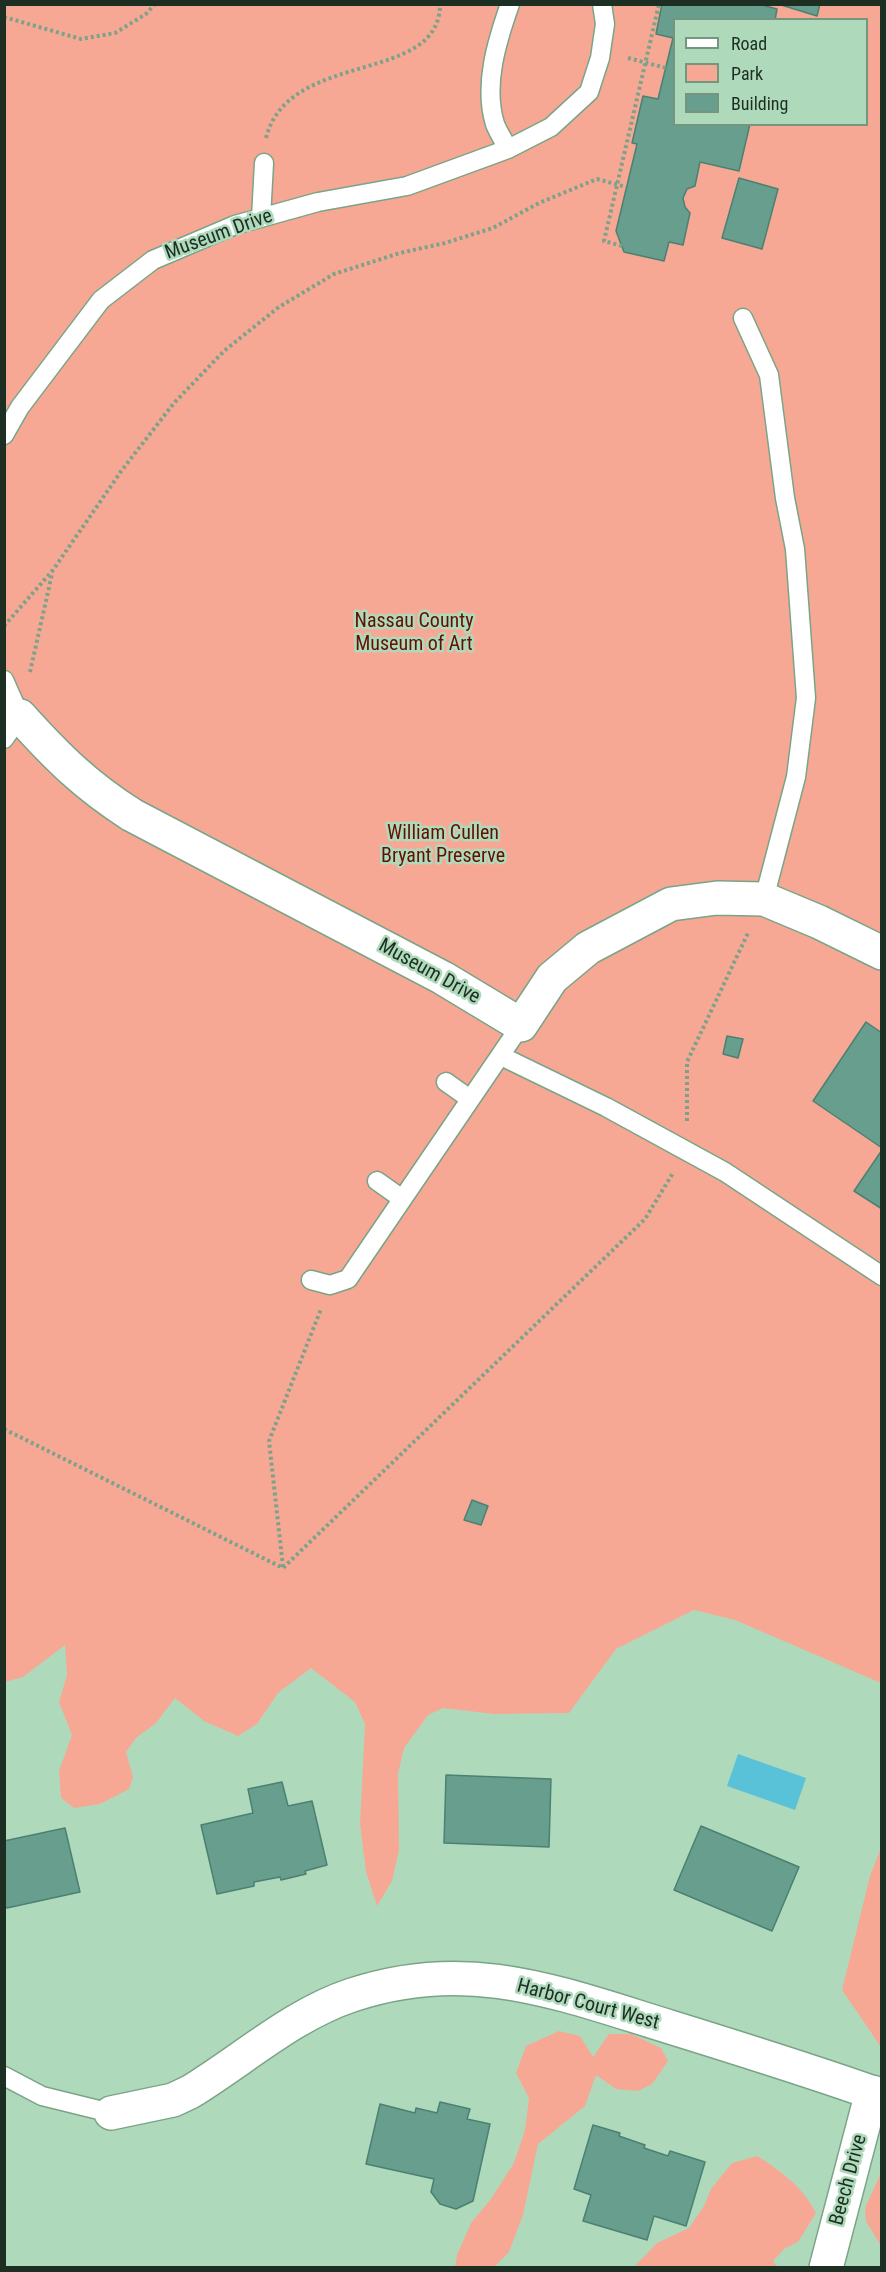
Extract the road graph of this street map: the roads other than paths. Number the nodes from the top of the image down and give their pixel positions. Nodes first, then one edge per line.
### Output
1 (510, 4) edge
2 (602, 4) edge
3 (508, 149) junction
4 (264, 162) road end
5 (261, 218) junction
6 (743, 318) dead end
7 (4, 435) edge
8 (4, 680) edge
9 (12, 728) edge
10 (764, 899) junction
11 (882, 953) edge
12 (521, 1025) junction
13 (501, 1056) junction
14 (446, 1082) dead end
15 (470, 1099) junction
16 (377, 1181) dead end
17 (401, 1198) junction
18 (882, 1276) edge
19 (311, 1280) dead end
20 (4, 2076) edge
21 (877, 2094) edge
22 (111, 2113) joint
23 (826, 2268) edge

1 - 3 lane
2 - 3 lane, Museum Drive
3 - 5 lane, Museum Drive
4 - 5 lane
5 - 7 lane, Museum Drive
6 - 10 lane
8 - 9 lane, Museum Drive
9 - 12 street, Museum Drive
10 - 11 street
10 - 12 street
12 - 13 lane
13 - 15 lane
13 - 18 lane
14 - 15 lane
15 - 17 lane
16 - 17 lane
17 - 19 lane
20 - 22 lane
21 - 22 street, Harbor Court West
21 - 23 street, Beech Drive

